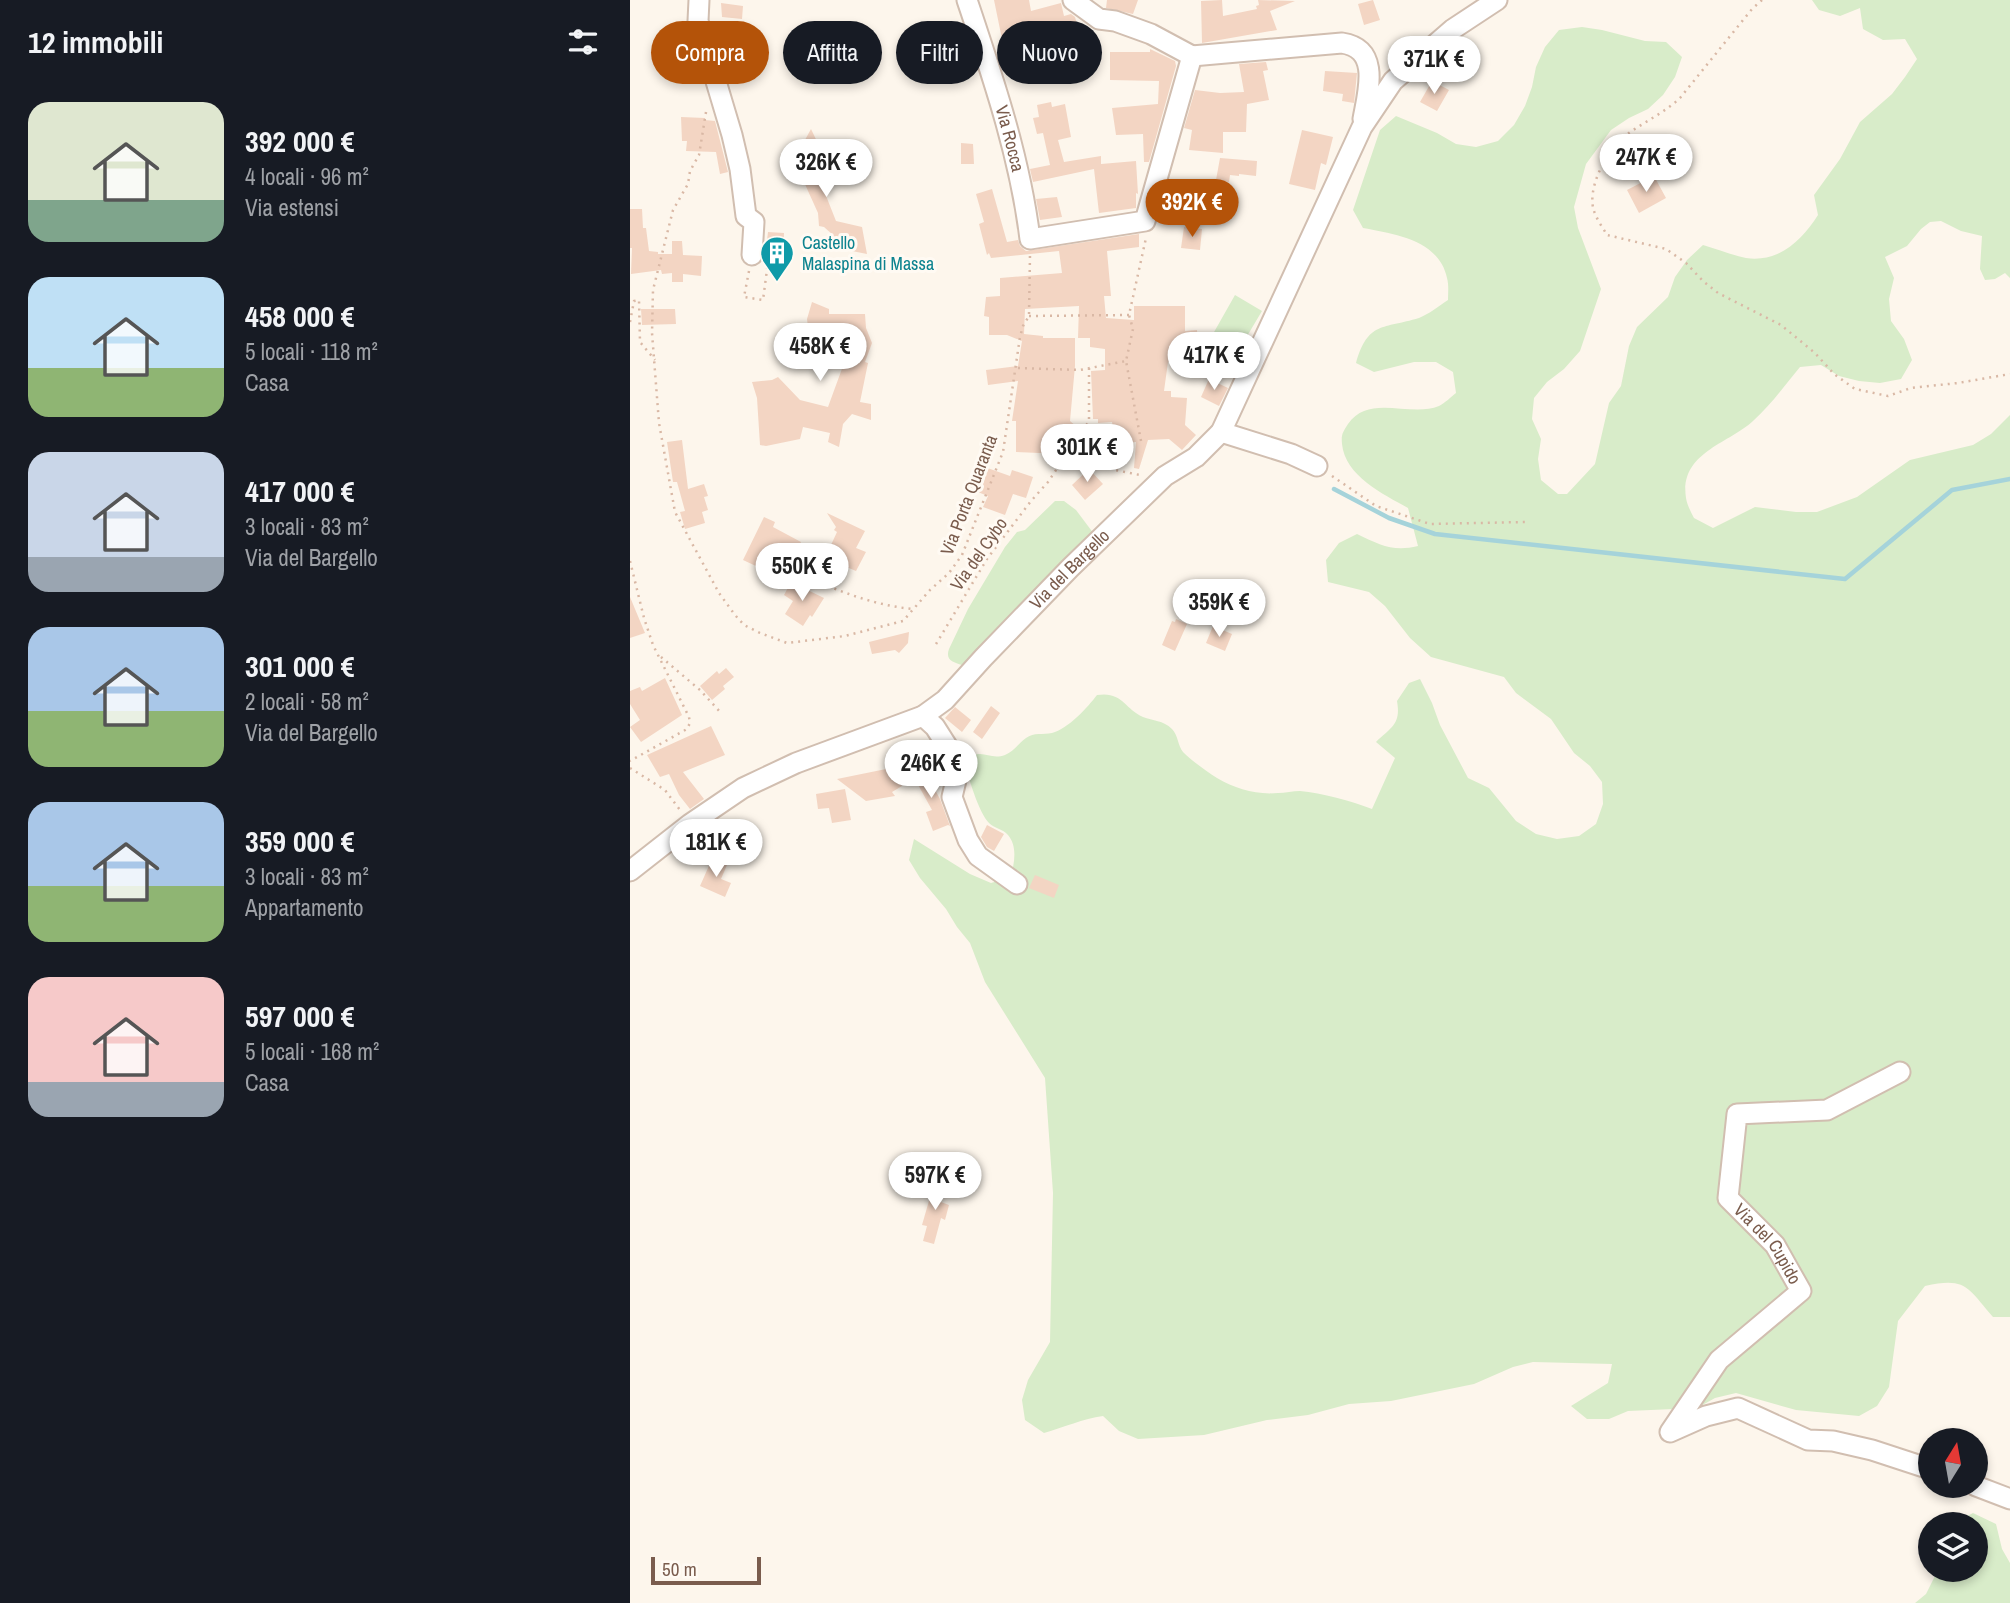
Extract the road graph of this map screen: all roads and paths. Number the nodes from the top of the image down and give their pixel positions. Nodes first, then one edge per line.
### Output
1 (699, 0) edge
2 (967, 0) edge
3 (1073, 0) edge
4 (1497, 0) edge
5 (1762, 0) edge
6 (1192, 56) junction
7 (707, 108) dead end
8 (1362, 127) junction
9 (1145, 221) junction
10 (1030, 239) junction
11 (760, 259) junction
12 (1129, 315) junction
13 (1029, 316) junction
14 (630, 321) edge
15 (655, 360) junction
16 (1126, 361) junction
17 (1016, 368) junction
18 (1089, 369) junction
19 (2010, 374) edge
20 (1221, 432) junction
21 (1141, 441) dead end
22 (1063, 460) junction
23 (1317, 466) joint
24 (1165, 476) junction
25 (1525, 522) dead end
26 (630, 561) edge
27 (789, 570) dead end
28 (913, 610) junction
29 (936, 644) dead end
30 (659, 655) junction
31 (722, 714) dead end
32 (923, 716) junction
33 (630, 761) edge
34 (630, 768) edge
35 (691, 824) junction
36 (630, 871) edge
37 (1017, 884) dead end
38 (1900, 1072) dead end
39 (1918, 1465) edge
40 (1988, 1491) edge
41 (2010, 1499) edge

1 - 11 street
2 - 10 street, Via Rocca
3 - 6 street
4 - 8 street
5 - 19 path
6 - 8 street
6 - 9 street
7 - 15 path, Via Porta Quaranta
8 - 20 street, Via del Bargello
9 - 10 street
9 - 12 path
10 - 13 path, Via Porta Quaranta
11 - 11 path
12 - 13 path
12 - 16 path
13 - 17 path, Via Porta Quaranta
14 - 15 path
15 - 28 path, Via Porta Quaranta
16 - 18 path
16 - 21 path
17 - 18 path
17 - 28 path, Via Porta Quaranta
18 - 22 path, Via del Cybo
20 - 23 street
20 - 24 street, Via del Bargello
22 - 24 path
22 - 29 path, Via del Cybo
23 - 25 path
24 - 32 street, Via del Bargello
26 - 30 path
27 - 28 path
30 - 31 path
30 - 33 path
32 - 35 street, Via del Bargello
32 - 37 street
34 - 35 path
35 - 36 street, Via del Bargello
38 - 39 street, Via del Cupido
40 - 41 street

